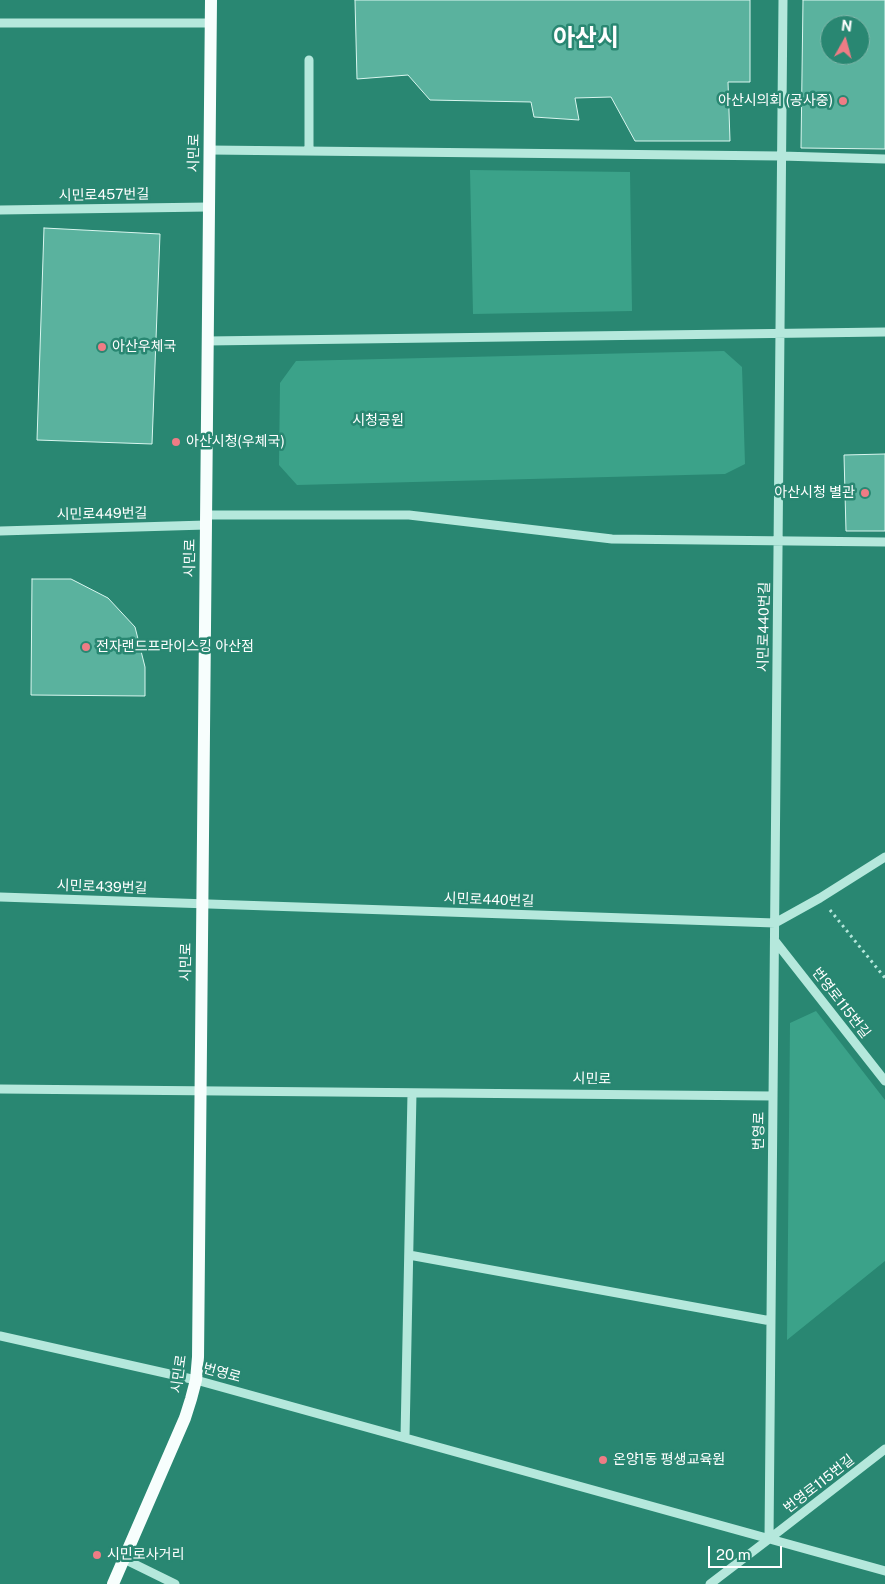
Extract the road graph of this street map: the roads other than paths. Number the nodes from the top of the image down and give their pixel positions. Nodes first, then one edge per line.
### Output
1 (211, 0) edge
2 (783, 0) edge
3 (0, 23) edge
4 (210, 23) junction
5 (309, 60) dead end
6 (209, 150) junction
7 (309, 151) junction
8 (782, 156) junction
9 (885, 159) edge
10 (208, 207) junction
11 (0, 210) edge
12 (885, 332) edge
13 (780, 333) junction
14 (207, 341) junction
15 (206, 520) junction
16 (0, 531) edge
17 (778, 540) junction
18 (885, 542) edge
19 (885, 857) edge
20 (0, 897) edge
21 (202, 904) junction
22 (775, 923) junction
23 (775, 941) junction
24 (885, 1081) edge
25 (0, 1089) edge
26 (200, 1092) junction
27 (412, 1093) junction
28 (773, 1096) junction
29 (408, 1255) junction
30 (771, 1321) junction
31 (0, 1336) edge
32 (196, 1380) junction
33 (405, 1437) junction
34 (885, 1449) edge
35 (770, 1540) junction
36 (124, 1559) junction
37 (885, 1571) edge
38 (113, 1584) edge
39 (175, 1584) edge
40 (710, 1584) edge

1 - 4 main road, 시민로
2 - 8 street, 시민로440번길
3 - 4 street
4 - 6 main road, 시민로
5 - 7 street
6 - 7 street
6 - 10 main road, 시민로
7 - 8 street
8 - 9 street
8 - 13 street, 시민로440번길
10 - 11 street, 시민로457번길
10 - 14 main road, 시민로
12 - 13 street
13 - 14 street
13 - 17 street, 시민로440번길
14 - 15 main road, 시민로
15 - 16 street, 시민로449번길
15 - 17 street, 시민로449번길
15 - 21 main road, 시민로
17 - 18 street, 시민로449번길
17 - 22 street, 시민로440번길
19 - 22 street
20 - 21 street, 시민로439번길
21 - 22 street, 시민로440번길
21 - 26 main road, 시민로
22 - 23 street, 시민로440번길
23 - 24 street, 번영로115번길
23 - 28 street, 번영로
25 - 26 street
26 - 27 street, 시민로
26 - 32 main road, 시민로
27 - 28 street, 시민로
27 - 29 street
28 - 30 street, 번영로
29 - 30 street
29 - 33 street
30 - 35 street, 번영로
31 - 32 street, 번영로
32 - 33 street, 번영로
32 - 36 main road, 시민로
33 - 35 street, 번영로
34 - 35 street, 번영로115번길
35 - 37 street, 번영로
35 - 40 street, 번영로115번길
36 - 38 main road, 시민로
36 - 39 street

